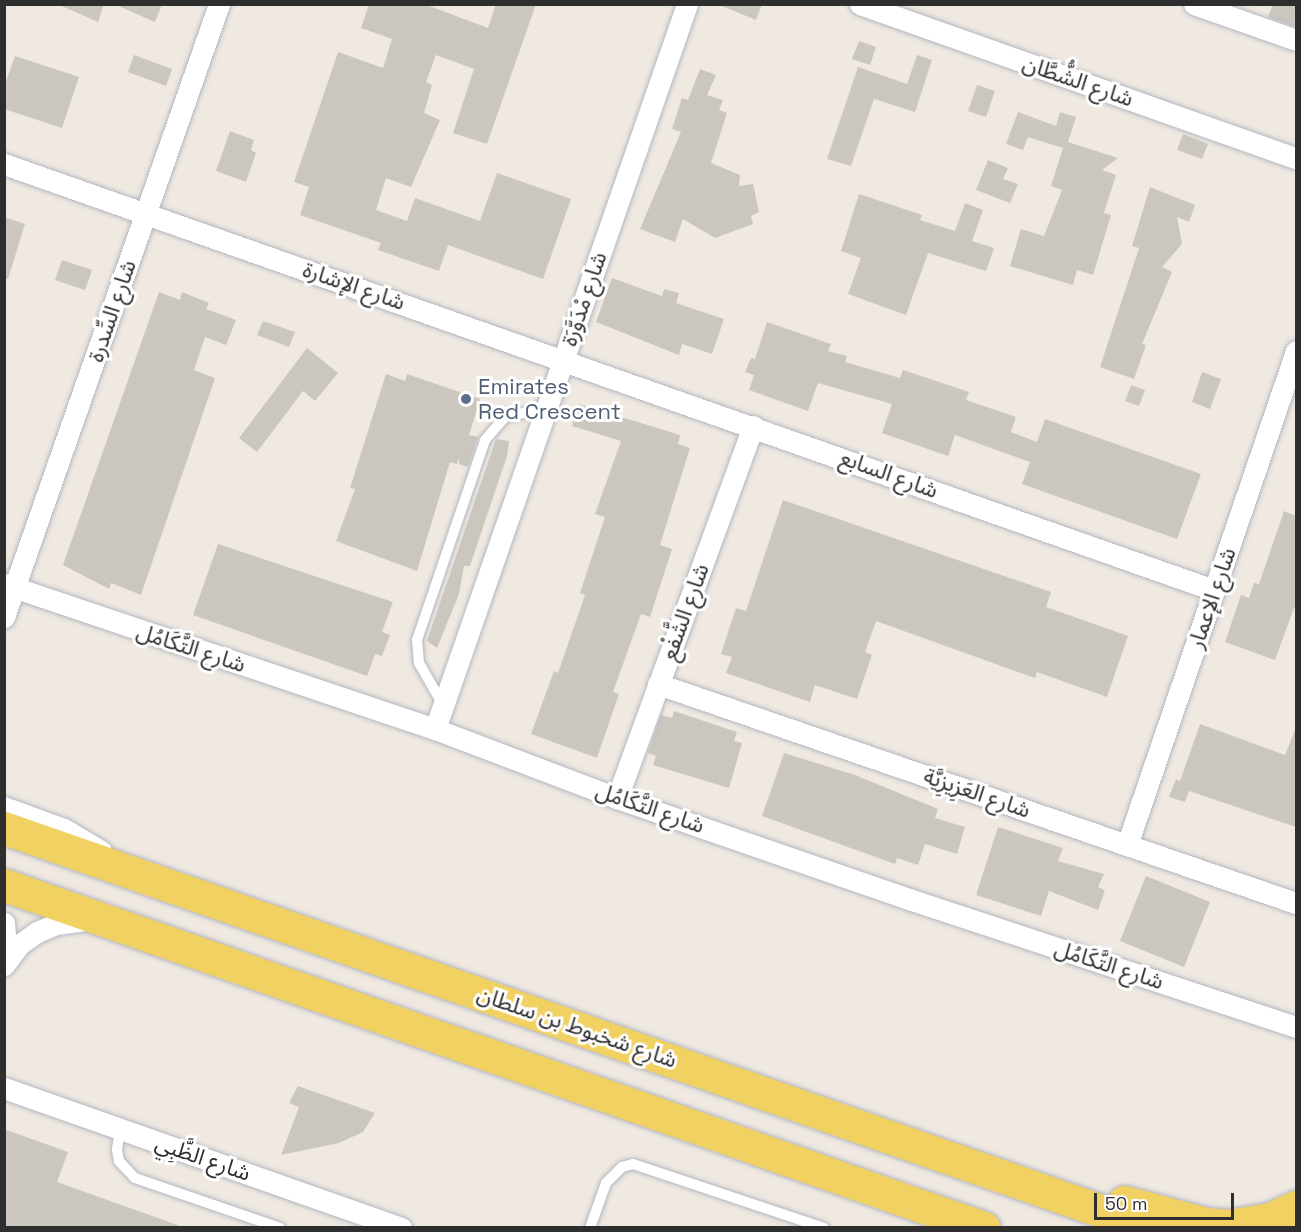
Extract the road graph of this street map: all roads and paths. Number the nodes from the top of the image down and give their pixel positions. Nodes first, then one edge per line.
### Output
1 (219, 4) edge
2 (687, 4) edge
3 (860, 4) edge
4 (1194, 4) edge
5 (1296, 40) edge
6 (1296, 158) edge
7 (4, 164) edge
8 (145, 213) junction
9 (1296, 351) edge
10 (563, 359) junction
11 (546, 408) junction
12 (753, 426) junction
13 (11, 586) edge
14 (1214, 590) junction
15 (4, 617) edge
16 (658, 684) junction
17 (443, 705) junction
18 (435, 729) junction
19 (617, 798) junction
20 (4, 807) edge
21 (4, 828) edge
22 (1126, 845) junction
23 (122, 869) junction
24 (4, 885) edge
25 (1296, 903) edge
26 (103, 918) junction
27 (4, 923) edge
28 (6, 962) edge
29 (1296, 1025) edge
30 (4, 1088) edge
31 (120, 1130) junction
32 (923, 1146) junction
33 (1296, 1208) edge
34 (280, 1227) edge
35 (401, 1227) edge
36 (590, 1227) edge
37 (824, 1227) edge
38 (984, 1227) edge
39 (1150, 1227) edge

1 - 8 street, شارع السِّدرة
2 - 10 street, شارع مْدَوَّرَة
3 - 6 street, شارع الشُّطَّان
4 - 5 street
7 - 8 street, شارع الإشارة
8 - 10 street, شارع الإشارة
8 - 13 street, شارع السِّدرة
9 - 14 street, شارع الإعمار
10 - 11 street, شارع مْدَوَّرَة
10 - 12 street, شارع السابع
11 - 17 street, شارع مْدَوَّرَة
11 - 17 lane
12 - 14 street, شارع السابع
12 - 16 street, شارع الشَّفْع
13 - 15 street, شارع السِّدرة
13 - 18 street, شارع التَّكَامُل
14 - 22 street, شارع الإعمار
16 - 19 street, شارع الشَّفْع
16 - 22 street, شارع العَزِيزِيَّة
17 - 18 street, شارع مْدَوَّرَة
18 - 19 street, شارع التَّكَامُل
19 - 29 street, شارع التَّكَامُل
20 - 23 street
21 - 23 main road, شارع شخبوط بن سلطان
22 - 25 street, شارع العَزِيزِيَّة
23 - 32 main road, شارع شخبوط بن سلطان
24 - 26 main road
26 - 28 street
26 - 38 main road
27 - 28 street
30 - 31 street, شارع الظَّبِي
31 - 34 lane
31 - 35 street, شارع الظَّبِي
32 - 33 main road
32 - 39 main road, شارع شخبوط بن سلطان
36 - 37 lane

